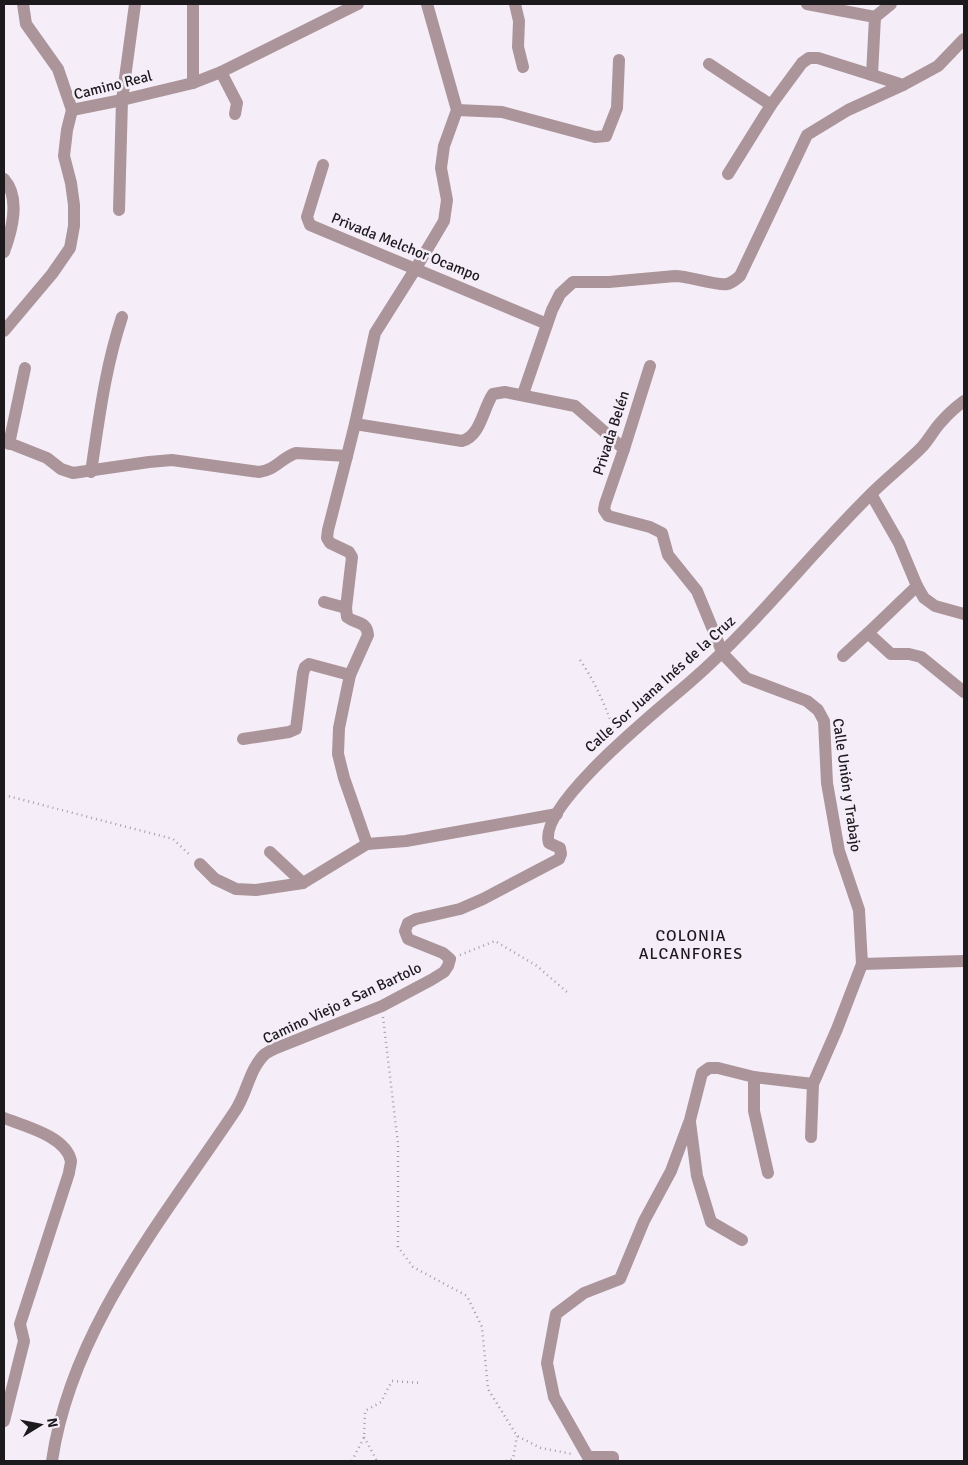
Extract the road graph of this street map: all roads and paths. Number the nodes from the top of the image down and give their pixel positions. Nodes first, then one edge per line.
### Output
1 (23, 4) edge
2 (135, 4) edge
3 (193, 4) edge
4 (358, 4) edge
5 (427, 4) edge
6 (515, 4) edge
7 (807, 4) edge
8 (891, 4) edge
9 (875, 17) junction
10 (964, 39) edge
11 (619, 60) dead end
12 (709, 64) dead end
13 (523, 67) dead end
14 (221, 72) junction
15 (872, 76) junction
16 (193, 82) junction
17 (903, 85) junction
18 (122, 100) junction
19 (771, 105) junction
20 (72, 110) junction
21 (457, 110) junction
22 (234, 114) dead end
23 (323, 165) dead end
24 (728, 174) dead end
25 (4, 179) edge
26 (119, 210) dead end
27 (4, 252) edge
28 (416, 268) junction
29 (122, 317) dead end
30 (547, 324) junction
31 (4, 331) edge
32 (650, 366) dead end
33 (25, 368) dead end
34 (522, 394) junction
35 (964, 401) edge
36 (356, 424) junction
37 (7, 443) edge
38 (624, 449) junction
39 (347, 456) junction
40 (92, 472) junction
41 (871, 494) junction
42 (917, 586) junction
43 (324, 602) dead end
44 (346, 608) junction
45 (964, 614) edge
46 (868, 633) junction
47 (723, 654) junction
48 (844, 656) dead end
49 (580, 660) dead end
50 (350, 675) junction
51 (964, 692) edge
52 (243, 739) dead end
53 (619, 744) junction
54 (4, 795) edge
55 (557, 814) junction
56 (367, 844) junction
57 (270, 852) dead end
58 (200, 864) joint
59 (303, 883) junction
60 (450, 959) junction
61 (964, 961) edge
62 (862, 964) junction
63 (568, 993) dead end
64 (382, 1006) junction
65 (754, 1077) junction
66 (813, 1084) junction
67 (4, 1118) edge
68 (690, 1120) junction
69 (811, 1137) dead end
70 (768, 1173) dead end
71 (742, 1240) dead end
72 (422, 1384) dead end
73 (4, 1421) edge
74 (518, 1436) junction
75 (364, 1437) junction
76 (588, 1457) junction
77 (613, 1459) edge
78 (52, 1461) edge
79 (352, 1461) edge
80 (377, 1461) edge
81 (506, 1461) edge

1 - 20 street
2 - 18 street
3 - 16 street
4 - 14 street, Camino Real
5 - 21 street
6 - 13 street
7 - 9 street
8 - 9 street
9 - 15 street
10 - 17 street
11 - 21 street
12 - 19 street
14 - 16 street, Camino Real
14 - 22 street
15 - 17 street
15 - 19 street
16 - 18 street, Camino Real
17 - 30 street
18 - 20 street, Camino Real
18 - 26 street
19 - 24 street
20 - 31 street, Camino Real
21 - 28 street
23 - 28 street, Privada Melchor Ocampo
25 - 27 street
28 - 30 street, Privada Melchor Ocampo
28 - 36 street
29 - 40 street
30 - 34 street
32 - 38 street, Privada Belén
33 - 37 street
34 - 36 street
34 - 38 street
35 - 41 street, Calle Sor Juana Inés de la Cruz
36 - 39 street
37 - 40 street
38 - 47 street, Privada Belén
39 - 40 street
39 - 44 street
41 - 42 street
41 - 47 street, Calle Sor Juana Inés de la Cruz
42 - 45 street
42 - 46 street
43 - 44 street
44 - 50 street
46 - 48 street
46 - 51 street
47 - 53 street, Calle Sor Juana Inés de la Cruz
47 - 62 street, Calle Unión y Trabajo
49 - 53 path
50 - 52 street
50 - 56 street
53 - 55 street, Calle Sor Juana Inés de la Cruz
54 - 58 path
55 - 56 street
55 - 60 street, Camino Viejo a San Bartolo
56 - 59 street
57 - 59 street
58 - 59 street
60 - 63 path
60 - 64 street, Camino Viejo a San Bartolo
61 - 62 street
62 - 66 street
64 - 74 path
64 - 78 street, Camino Viejo a San Bartolo
65 - 66 street
65 - 68 street
65 - 70 street
66 - 69 street
67 - 73 street
68 - 71 street
68 - 76 street
72 - 75 path
74 - 76 path
74 - 81 path
75 - 79 path
75 - 80 path
76 - 77 street

